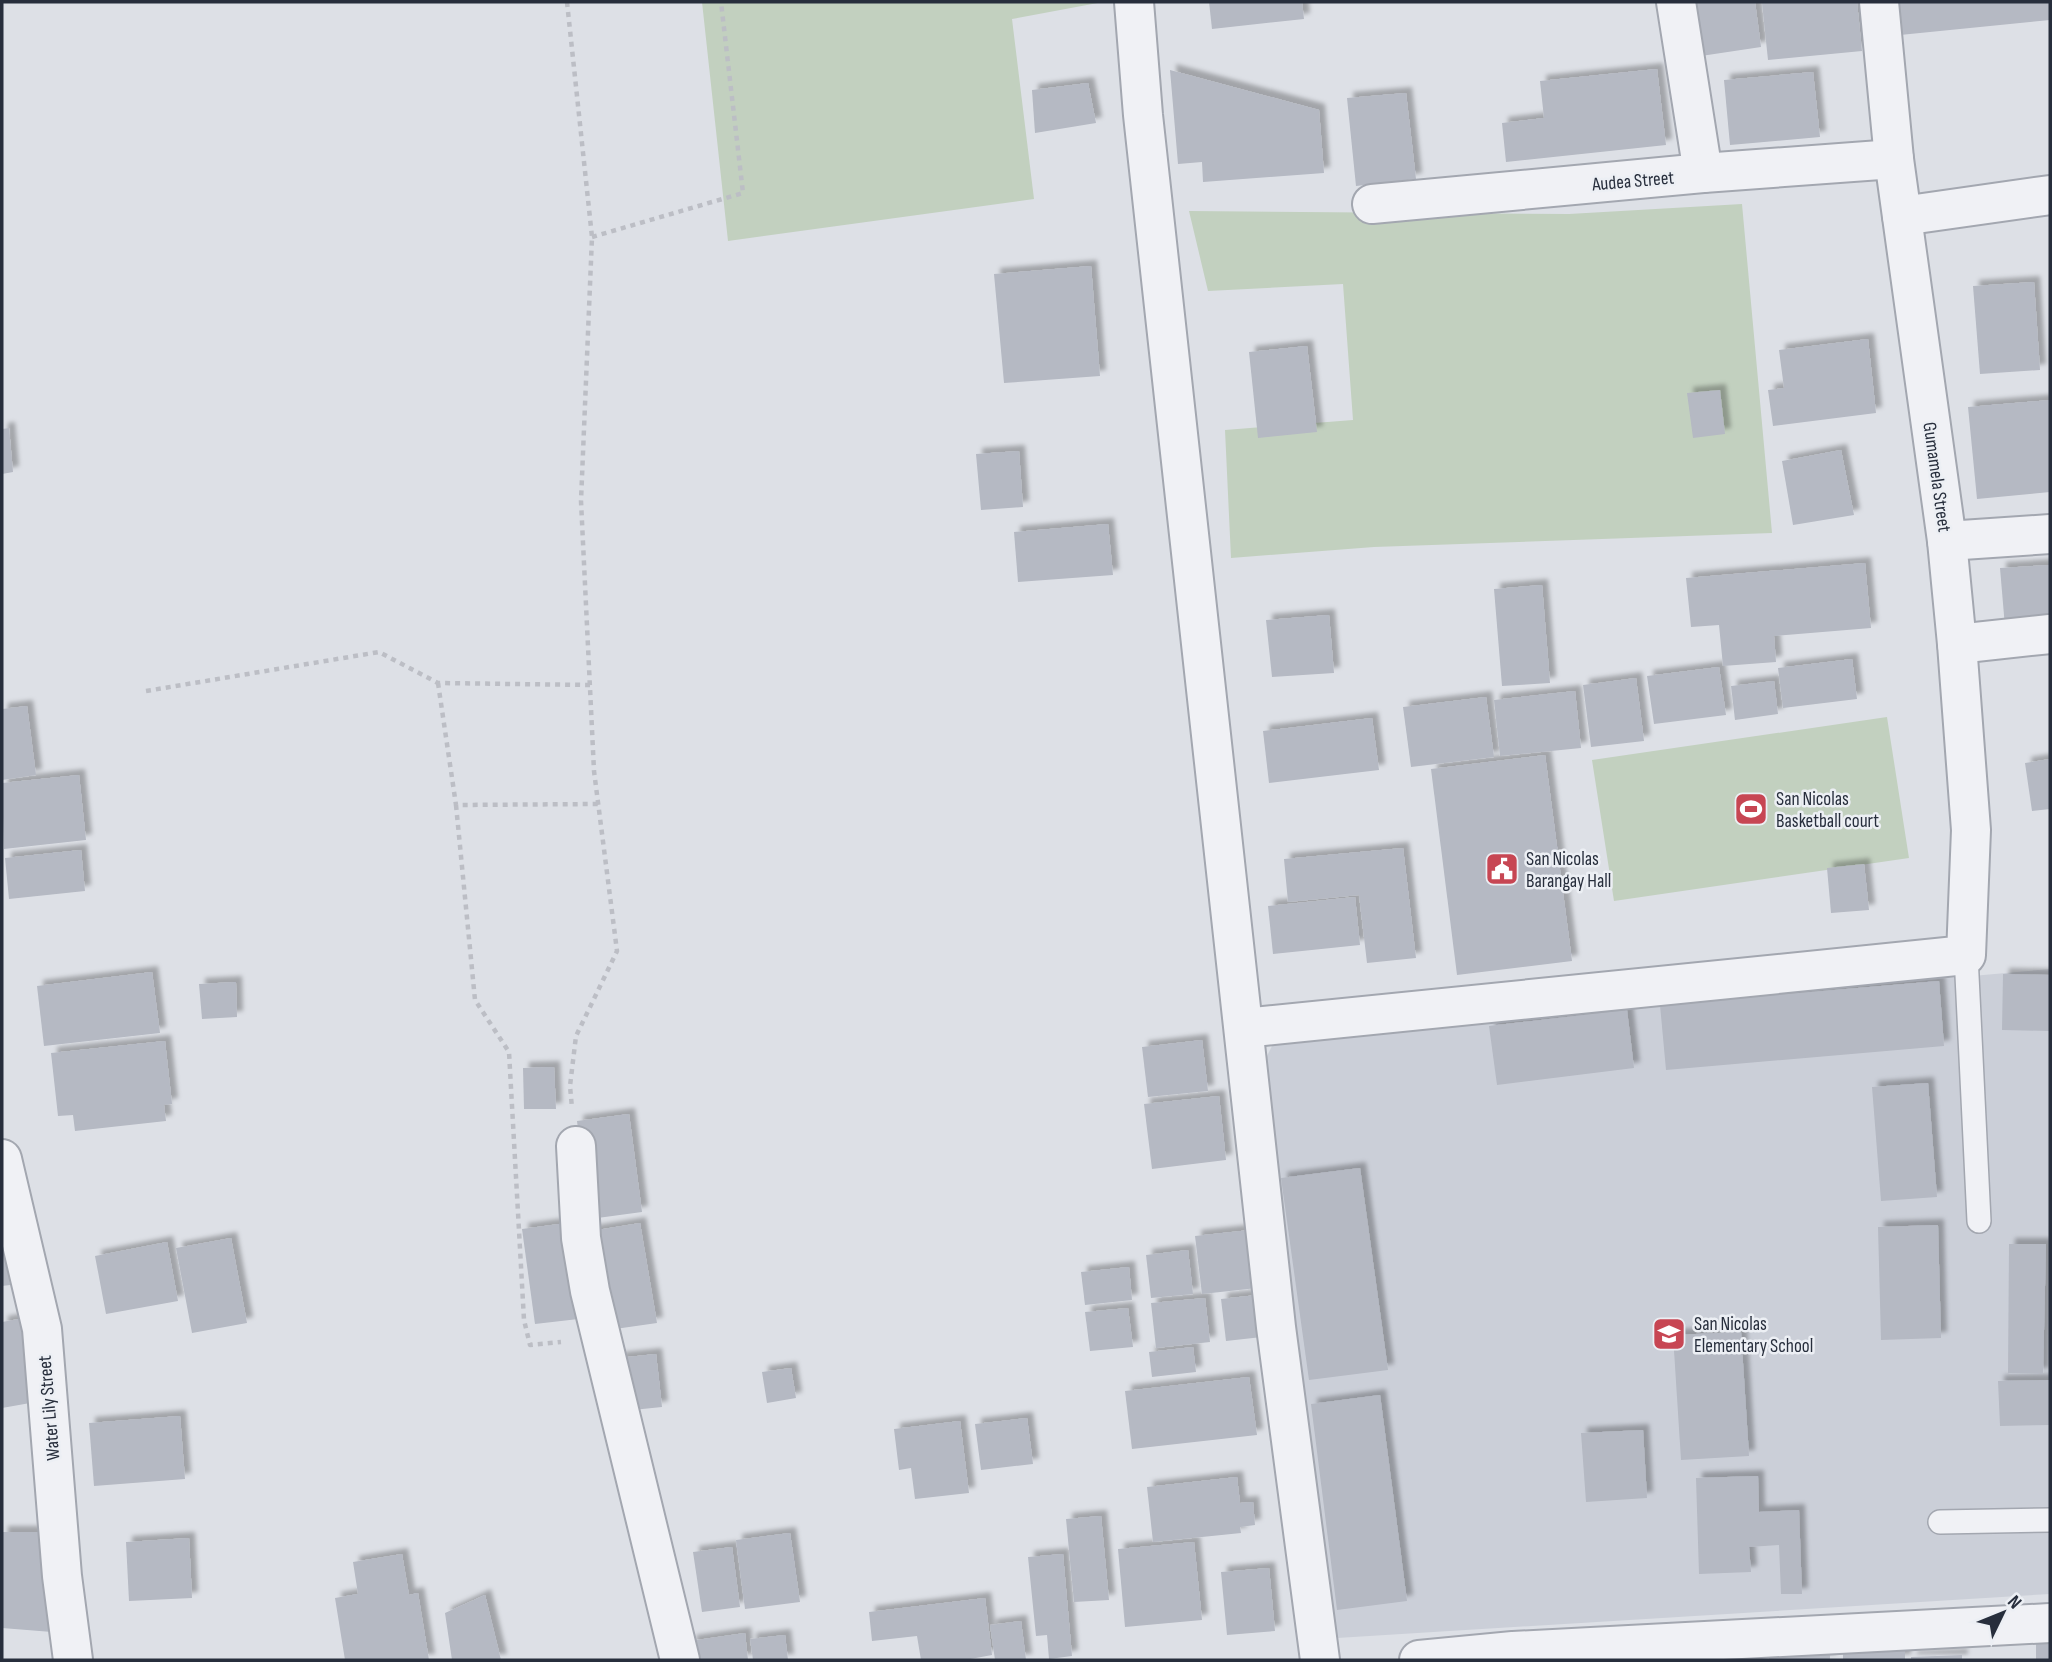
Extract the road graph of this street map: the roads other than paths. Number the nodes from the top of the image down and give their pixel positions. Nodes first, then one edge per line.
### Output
1 (1134, 2) edge
2 (1676, 2) edge
3 (1879, 2) edge
4 (1894, 159) junction
5 (1703, 173) junction
6 (2050, 195) edge
7 (1372, 204) dead end
8 (1902, 216) junction
9 (2050, 534) edge
10 (1947, 541) junction
11 (2050, 634) edge
12 (1957, 644) junction
13 (1966, 955) junction
14 (1244, 1028) junction
15 (576, 1146) road end
16 (2, 1159) edge
17 (1979, 1221) dead end
18 (2050, 1520) edge
19 (1940, 1522) dead end
20 (2050, 1623) edge
21 (1513, 1656) edge
22 (73, 1660) edge
23 (680, 1660) edge
24 (1320, 1660) edge
25 (1419, 1660) edge

1 - 14 street
2 - 5 street
3 - 4 street, Gumamela Street
4 - 5 street, Audea Street
4 - 8 street, Gumamela Street
5 - 7 street, Audea Street
6 - 8 street
8 - 10 street, Gumamela Street
9 - 10 street
10 - 12 street, Gumamela Street
11 - 12 street
12 - 13 street, Gumamela Street
13 - 14 street
13 - 17 lane
14 - 24 street
15 - 23 street
16 - 22 street, Water Lily Street
18 - 19 lane
20 - 21 street
21 - 25 street

